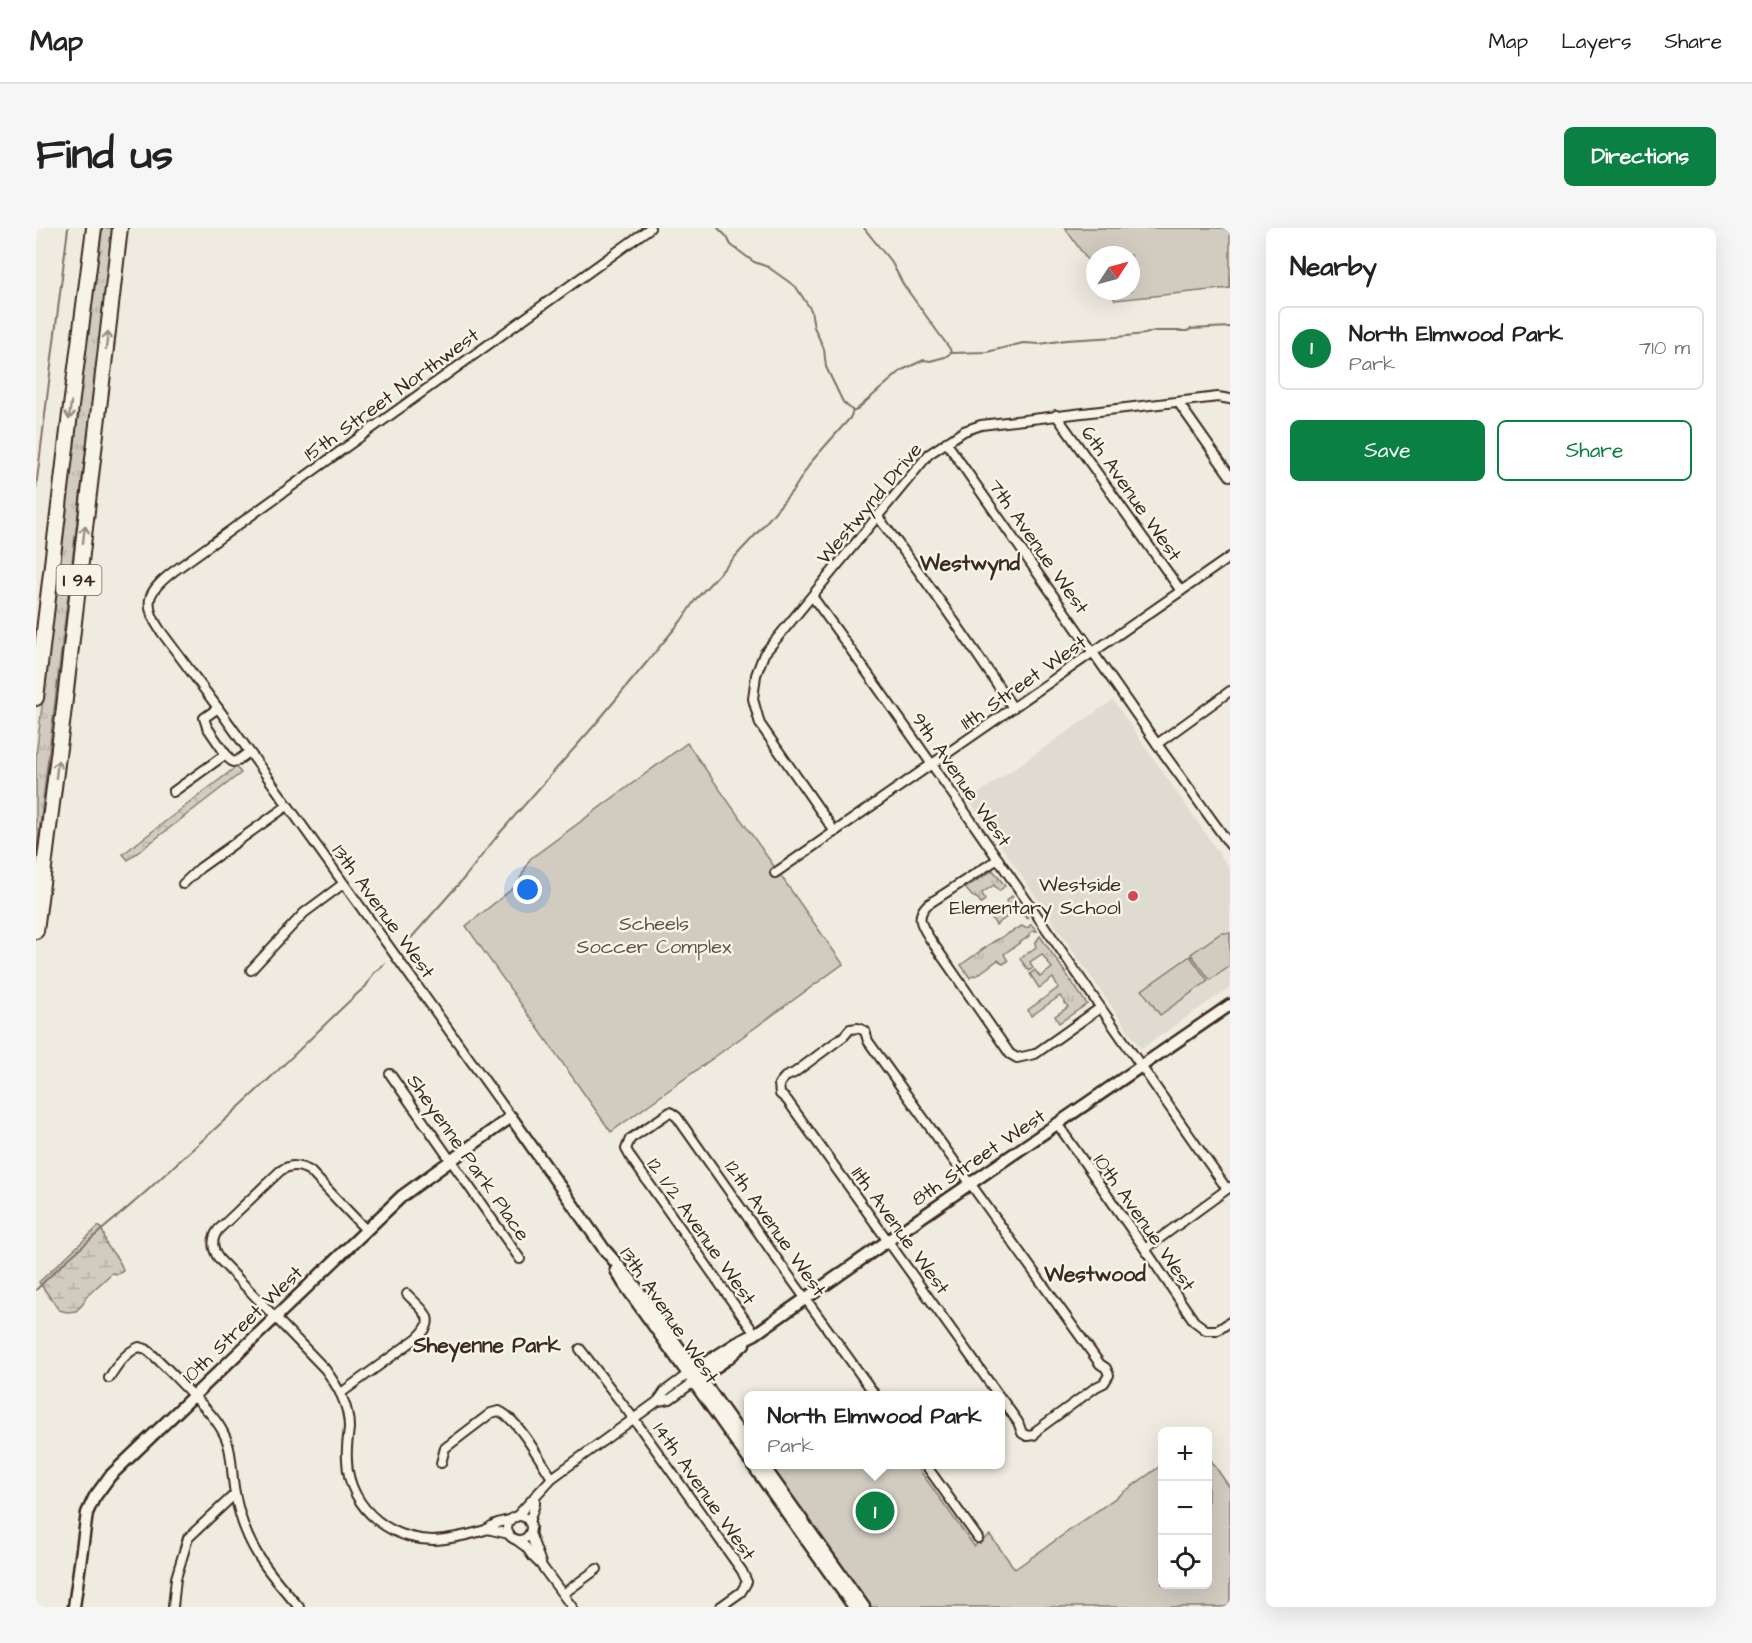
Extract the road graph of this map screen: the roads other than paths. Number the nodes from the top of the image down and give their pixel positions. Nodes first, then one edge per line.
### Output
1 (94, 228) edge
2 (120, 228) edge
3 (650, 228) edge
4 (1230, 399) edge
5 (1178, 402) junction
6 (1056, 415) junction
7 (946, 442) junction
8 (1230, 476) edge
9 (878, 517) junction
10 (1230, 557) edge
11 (153, 589) joint
12 (1181, 591) junction
13 (812, 596) junction
14 (1094, 653) junction
15 (1230, 691) edge
16 (36, 698) edge
17 (218, 708) junction
18 (1013, 708) junction
19 (1157, 744) junction
20 (249, 752) junction
21 (226, 754) junction
22 (932, 765) junction
23 (173, 792) dead end
24 (287, 806) junction
25 (835, 831) junction
26 (1230, 845) edge
27 (998, 860) junction
28 (775, 873) dead end
29 (183, 884) dead end
30 (343, 884) junction
31 (36, 931) edge
32 (251, 970) dead end
33 (1100, 1008) junction
34 (1228, 1011) edge
35 (1141, 1067) junction
36 (390, 1074) dead end
37 (511, 1117) junction
38 (1058, 1125) junction
39 (628, 1145) joint
40 (451, 1160) junction
41 (971, 1184) junction
42 (1228, 1188) edge
43 (366, 1230) junction
44 (888, 1240) junction
45 (1145, 1249) junction
46 (520, 1259) dead end
47 (407, 1294) dead end
48 (805, 1299) junction
49 (276, 1317) junction
50 (1230, 1322) edge
51 (751, 1336) junction
52 (580, 1349) dead end
53 (694, 1376) junction
54 (109, 1378) dead end
55 (873, 1391) edge
56 (996, 1391) edge
57 (341, 1393) junction
58 (193, 1396) junction
59 (1005, 1404) edge
60 (634, 1419) junction
61 (744, 1440) edge
62 (744, 1452) edge
63 (441, 1463) dead end
64 (756, 1469) edge
65 (766, 1469) edge
66 (929, 1469) edge
67 (552, 1478) junction
68 (235, 1494) junction
69 (535, 1496) junction
70 (513, 1518) junction
71 (529, 1522) junction
72 (487, 1529) junction
73 (530, 1533) junction
74 (512, 1537) junction
75 (978, 1538) dead end
76 (542, 1565) junction
77 (597, 1569) dead end
78 (563, 1594) junction
79 (74, 1607) edge
80 (173, 1607) edge
81 (299, 1607) edge
82 (572, 1607) edge
83 (720, 1607) edge
84 (854, 1607) edge
85 (864, 1607) edge

1 -> 16 highway, I 94
31 -> 2 highway, I 94
3 - 11 street, 15th Street Northwest
4 - 5 street, Westwynd Drive
5 - 6 street, Westwynd Drive
5 - 8 street
6 - 7 street, Westwynd Drive
6 - 12 street, 6th Avenue West
7 - 9 street, Westwynd Drive
7 - 14 street, 7th Avenue West
9 - 13 street, Westwynd Drive
9 - 18 street
10 - 12 street, 11th Street West
11 - 17 street, 13th Avenue West
12 - 14 street, 11th Street West
13 - 22 street, 9th Avenue West
13 - 25 street, Westwynd Drive
14 - 18 street, 11th Street West
14 - 19 street, 7th Avenue West
15 - 19 street
17 - 20 street, 13th Avenue West
17 - 21 street
18 - 22 street, 11th Street West
19 - 26 street, 7th Avenue West
20 - 21 street
20 - 24 street, 13th Avenue West
21 - 23 street
22 - 25 street, 11th Street West
22 - 27 street, 9th Avenue West
24 - 29 street
24 - 30 street, 13th Avenue West
25 - 28 street, 11th Street West
27 - 33 street, 9th Avenue West
27 - 33 street
30 - 32 street
30 - 37 street, 13th Avenue West
33 - 35 street, 9th Avenue West
34 - 35 street, 8th Street West
35 - 38 street, 8th Street West
35 - 42 street, 9th Avenue West
36 - 40 street, Sheyenne Park Place
37 - 40 street, 10th Street West
37 - 53 street, 13th Avenue West
38 - 41 street, 8th Street West
38 - 45 street, 10th Avenue West
39 - 48 street, 12th Avenue West
39 - 51 street, 12 1/2 Avenue West
40 - 43 street, 10th Street West
40 - 46 street, Sheyenne Park Place
41 - 44 street, 8th Street West
41 - 44 street, 11th Avenue West
41 - 59 street, 11th Avenue West
42 - 45 street
43 - 49 street, 10th Street West
43 - 49 street
44 - 48 street, 8th Street West
44 - 56 street, 11th Avenue West
45 - 50 street, 10th Avenue West
47 - 57 street
48 - 51 street, 8th Street West
48 - 55 street, 12th Avenue West
49 - 57 street
49 - 58 street, 10th Street West
51 - 53 street, 8th Street West
52 - 60 street, 14th Avenue West
53 - 60 street, 8th Street West
53 - 61 street, 13th Avenue West
53 - 62 street, 13th Avenue West
54 - 58 street
57 - 72 street
58 - 68 street
58 - 79 street, 10th Street West
60 - 67 street, 8th Street West
60 - 83 street, 14th Avenue West
63 - 67 street
64 - 84 street
65 - 85 street
66 - 75 street
67 - 69 street, 8th Street West
68 - 80 street
68 - 81 street
69 - 70 street, 8th Street West
69 - 71 street
70 - 71 street
70 - 72 street
70 - 74 street
71 - 73 street
72 - 74 street
73 - 74 street
73 - 76 street
74 - 76 street
76 - 78 street
77 - 78 street
78 - 82 street

